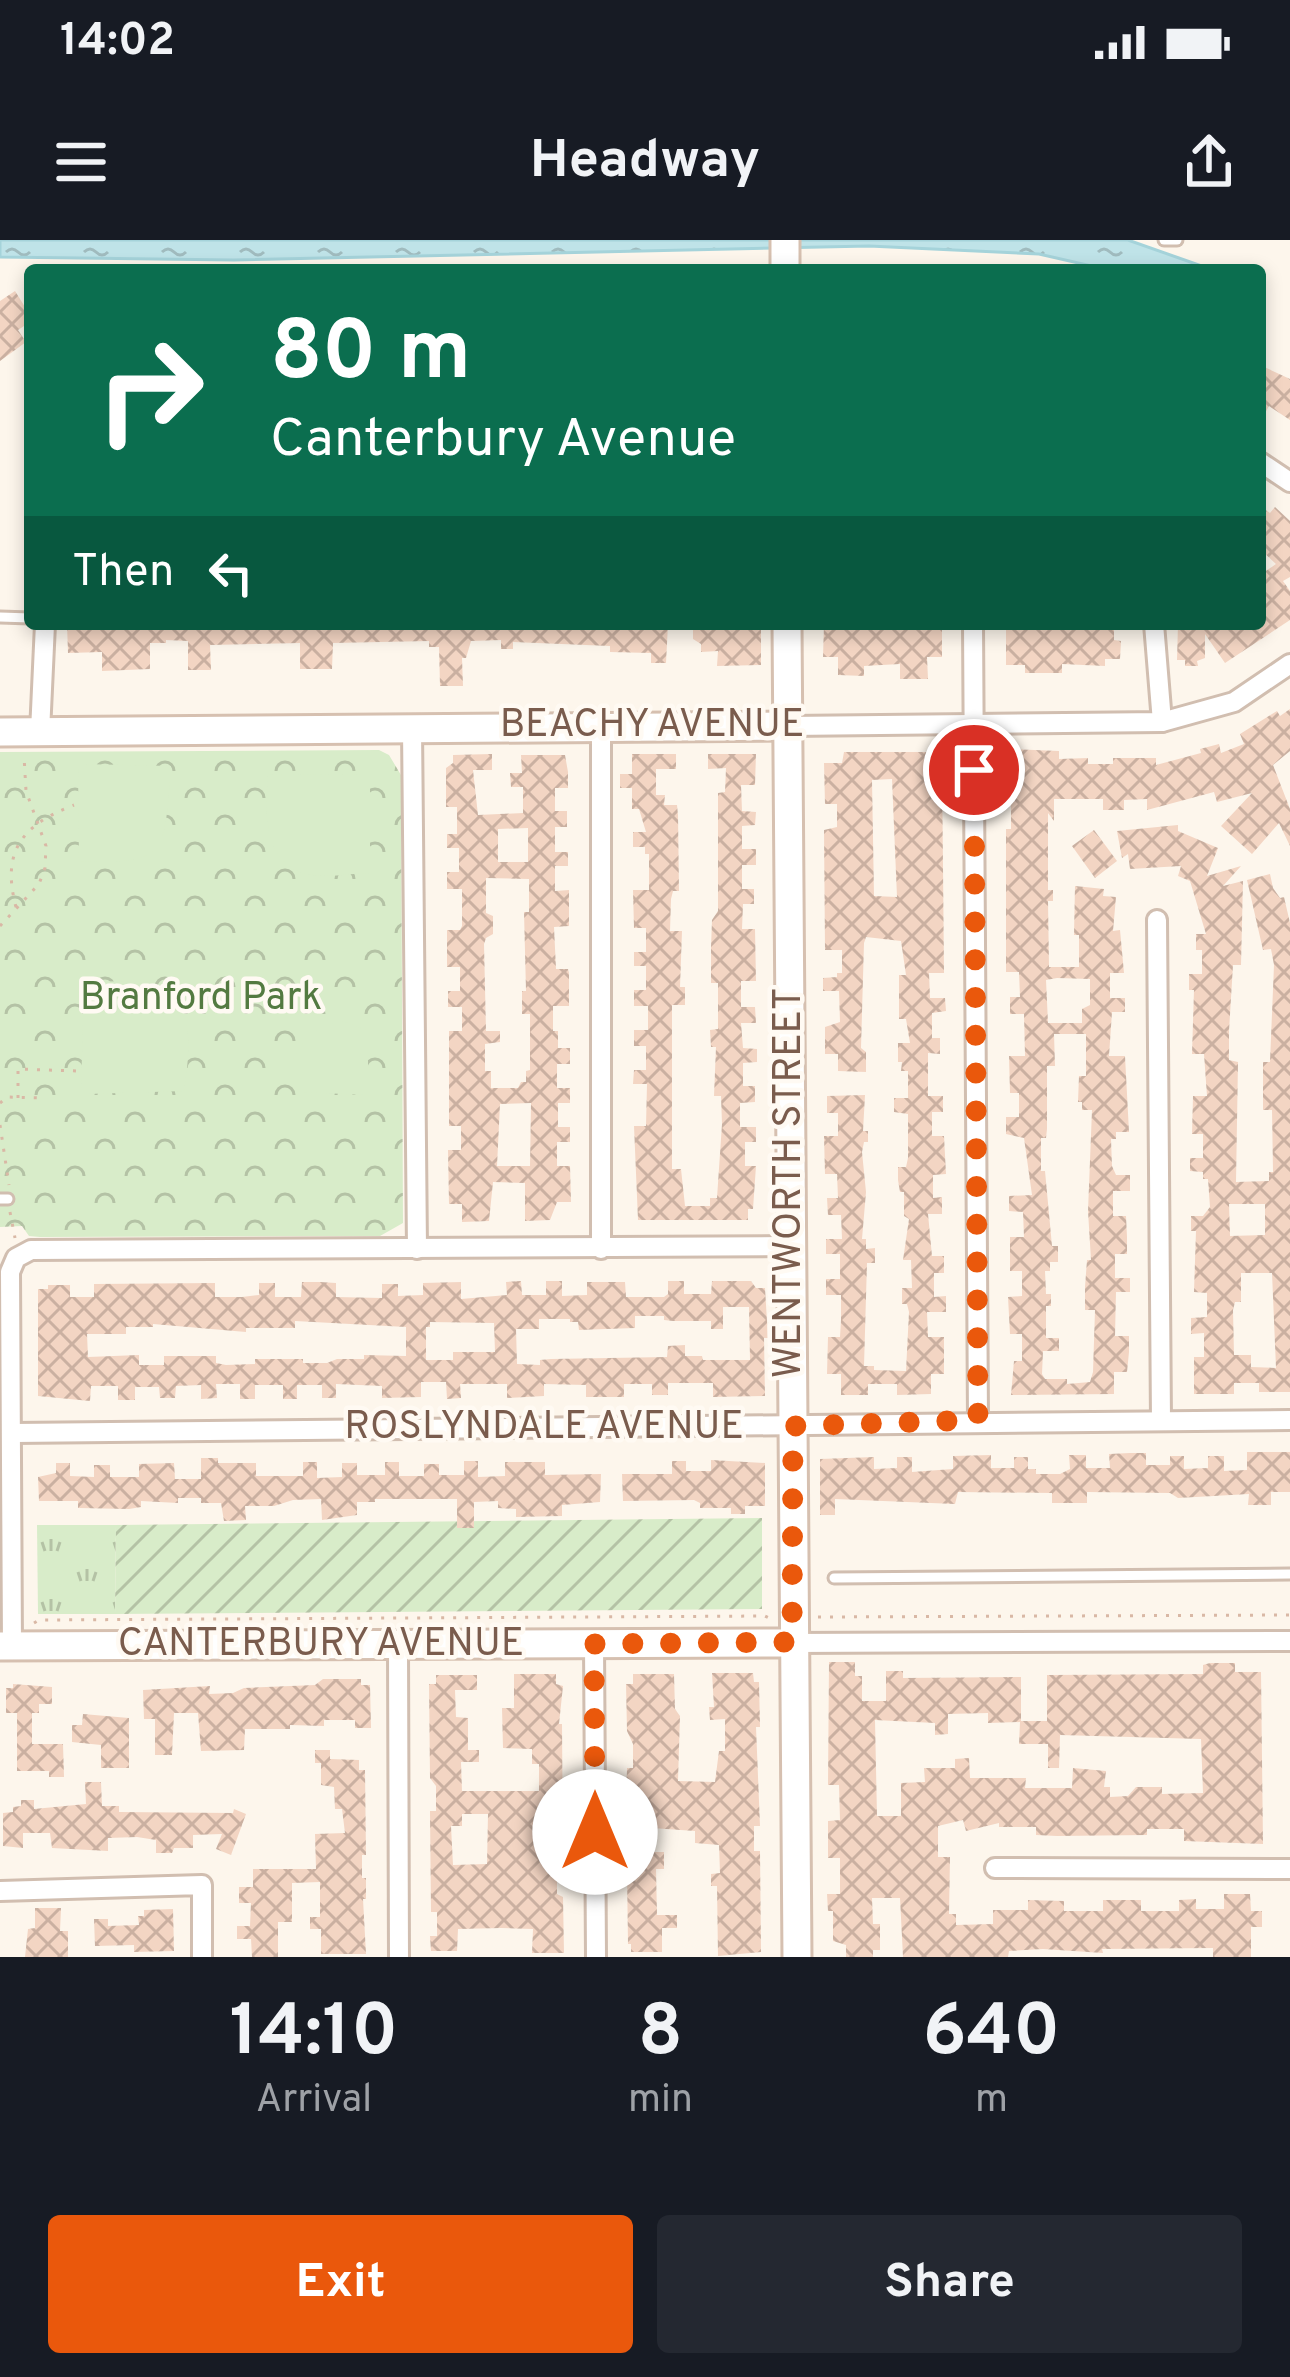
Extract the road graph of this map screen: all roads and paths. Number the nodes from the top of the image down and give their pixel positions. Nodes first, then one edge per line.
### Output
1 (1165, 240) edge
2 (1177, 240) edge
3 (44, 630) edge
4 (787, 630) edge
5 (973, 630) edge
6 (1154, 630) edge
7 (1290, 664) edge
8 (1162, 722) junction
9 (974, 723) junction
10 (601, 725) junction
11 (788, 726) junction
12 (412, 728) junction
13 (0, 732) edge
14 (32, 741) junction
15 (74, 805) dead end
16 (37, 821) junction
17 (16, 909) junction
18 (1157, 920) dead end
19 (0, 926) edge
20 (78, 1071) dead end
21 (18, 1097) junction
22 (42, 1098) dead end
23 (0, 1103) edge
24 (0, 1125) edge
25 (4, 1199) edge
26 (789, 1246) junction
27 (416, 1249) junction
28 (601, 1249) junction
29 (16, 1258) junction
30 (978, 1420) junction
31 (1161, 1420) junction
32 (1290, 1420) edge
33 (793, 1426) junction
34 (14, 1432) junction
35 (1290, 1574) edge
36 (834, 1578) dead end
37 (1290, 1615) edge
38 (792, 1628) junction
39 (14, 1640) edge
40 (1290, 1641) edge
41 (594, 1644) junction
42 (398, 1646) junction
43 (995, 1868) dead end
44 (1290, 1868) edge
45 (0, 1891) edge
46 (202, 1957) edge
47 (400, 1957) edge
48 (596, 1957) edge
49 (797, 1957) edge

1 - 2 lane
3 - 14 street
4 - 11 street, WENTWORTH STREET
5 - 9 street
6 - 8 street
7 - 8 street, BEACHY AVENUE
8 - 9 street, BEACHY AVENUE
9 - 11 street, BEACHY AVENUE
9 - 30 street
10 - 11 street, BEACHY AVENUE
10 - 12 street, BEACHY AVENUE
10 - 28 street
11 - 26 street, WENTWORTH STREET
12 - 14 street, BEACHY AVENUE
12 - 27 street
13 - 14 street, BEACHY AVENUE
14 - 16 path
15 - 16 path
16 - 17 path
16 - 17 path
17 - 19 path
18 - 31 street
20 - 21 path
21 - 22 path
21 - 23 path
24 - 25 path
25 - 29 path
26 - 28 street
26 - 33 street, WENTWORTH STREET
27 - 28 street
27 - 29 street
29 - 34 street
30 - 31 street, ROSLYNDALE AVENUE
30 - 33 street, ROSLYNDALE AVENUE
31 - 32 street, ROSLYNDALE AVENUE
33 - 34 street, ROSLYNDALE AVENUE
33 - 38 street, WENTWORTH STREET
34 - 39 street
35 - 36 lane
37 - 38 path
38 - 39 path
38 - 40 street, CANTERBURY AVENUE
38 - 41 street, CANTERBURY AVENUE
38 - 49 street, WENTWORTH STREET
39 - 42 street, CANTERBURY AVENUE
41 - 42 street, CANTERBURY AVENUE
41 - 48 street
42 - 47 street
43 - 44 street
45 - 46 street

